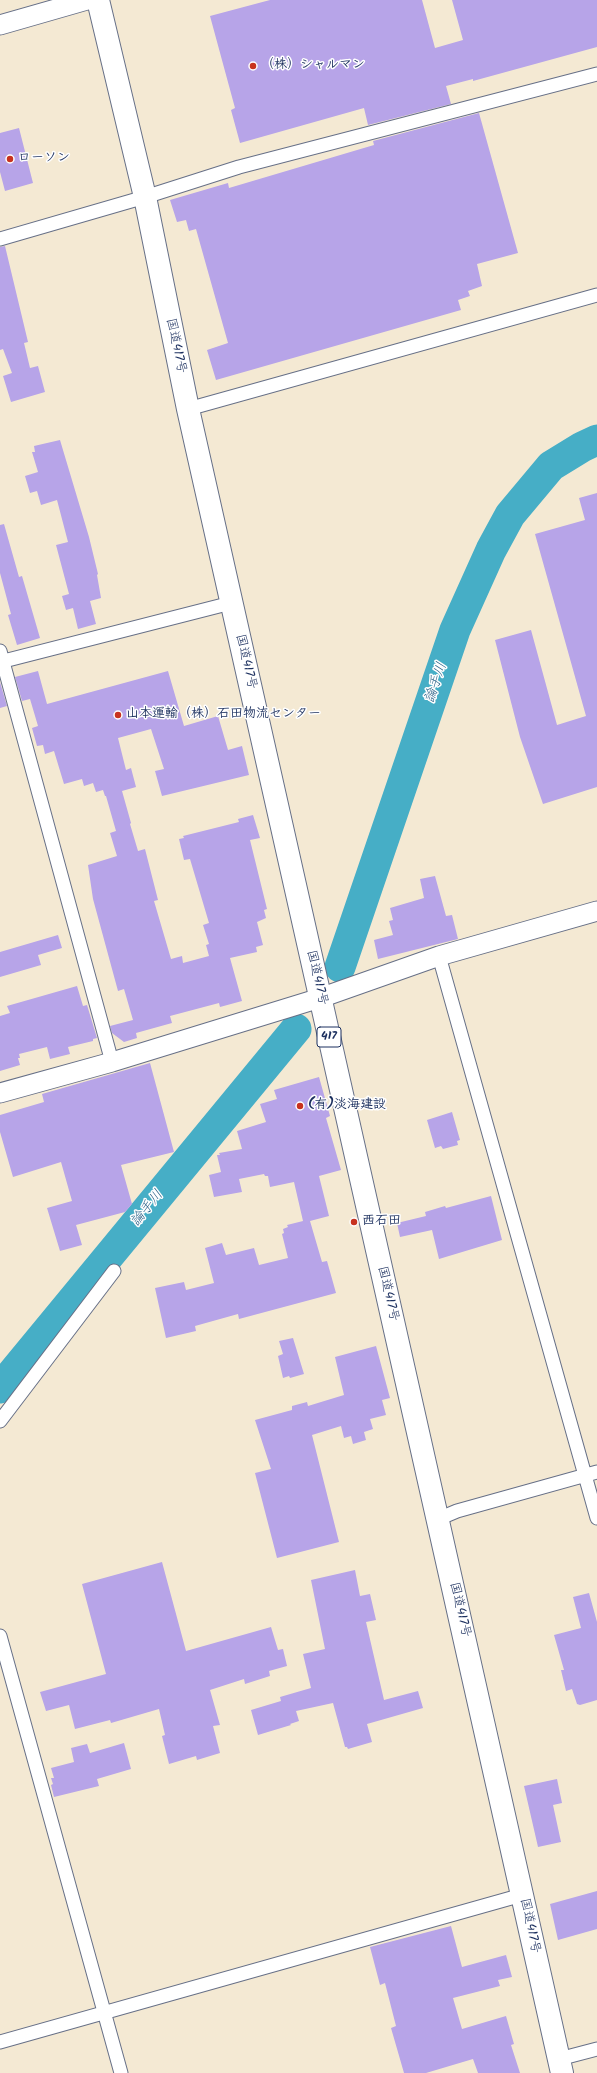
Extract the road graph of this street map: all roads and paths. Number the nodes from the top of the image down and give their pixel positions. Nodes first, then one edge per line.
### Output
1 (87, 0) edge
2 (98, 0) edge
3 (0, 25) edge
4 (597, 74) edge
5 (145, 197) junction
6 (0, 239) edge
7 (597, 295) edge
8 (188, 409) junction
9 (231, 602) junction
10 (1, 658) edge
11 (597, 912) edge
12 (439, 956) junction
13 (320, 998) junction
14 (112, 1062) junction
15 (0, 1093) edge
16 (114, 1271) dead end
17 (0, 1421) edge
18 (597, 1472) edge
19 (584, 1476) junction
20 (597, 1518) edge
21 (438, 1519) junction
22 (0, 1636) edge
23 (522, 1895) junction
24 (105, 2013) junction
25 (0, 2042) edge
26 (597, 2049) edge
27 (560, 2066) edge
28 (121, 2073) edge

1 - 3 street
2 - 5 highway, 国道417号 / 417
4 - 5 street
5 - 6 street
5 - 8 highway, 国道417号 / 417
7 - 8 street
8 - 9 highway, 国道417号 / 417
9 - 10 street
9 - 13 highway, 国道417号 / 417
10 - 14 street
11 - 12 street
12 - 13 street
12 - 19 street
13 - 14 street
13 - 21 highway, 国道417号 / 417
14 - 15 street
16 - 17 street
18 - 19 street
19 - 20 street
19 - 21 street
21 - 23 highway, 国道417号 / 417
22 - 24 street
23 - 24 street
23 - 27 highway, 国道417号 / 417
24 - 25 street
24 - 28 street
26 - 27 street

